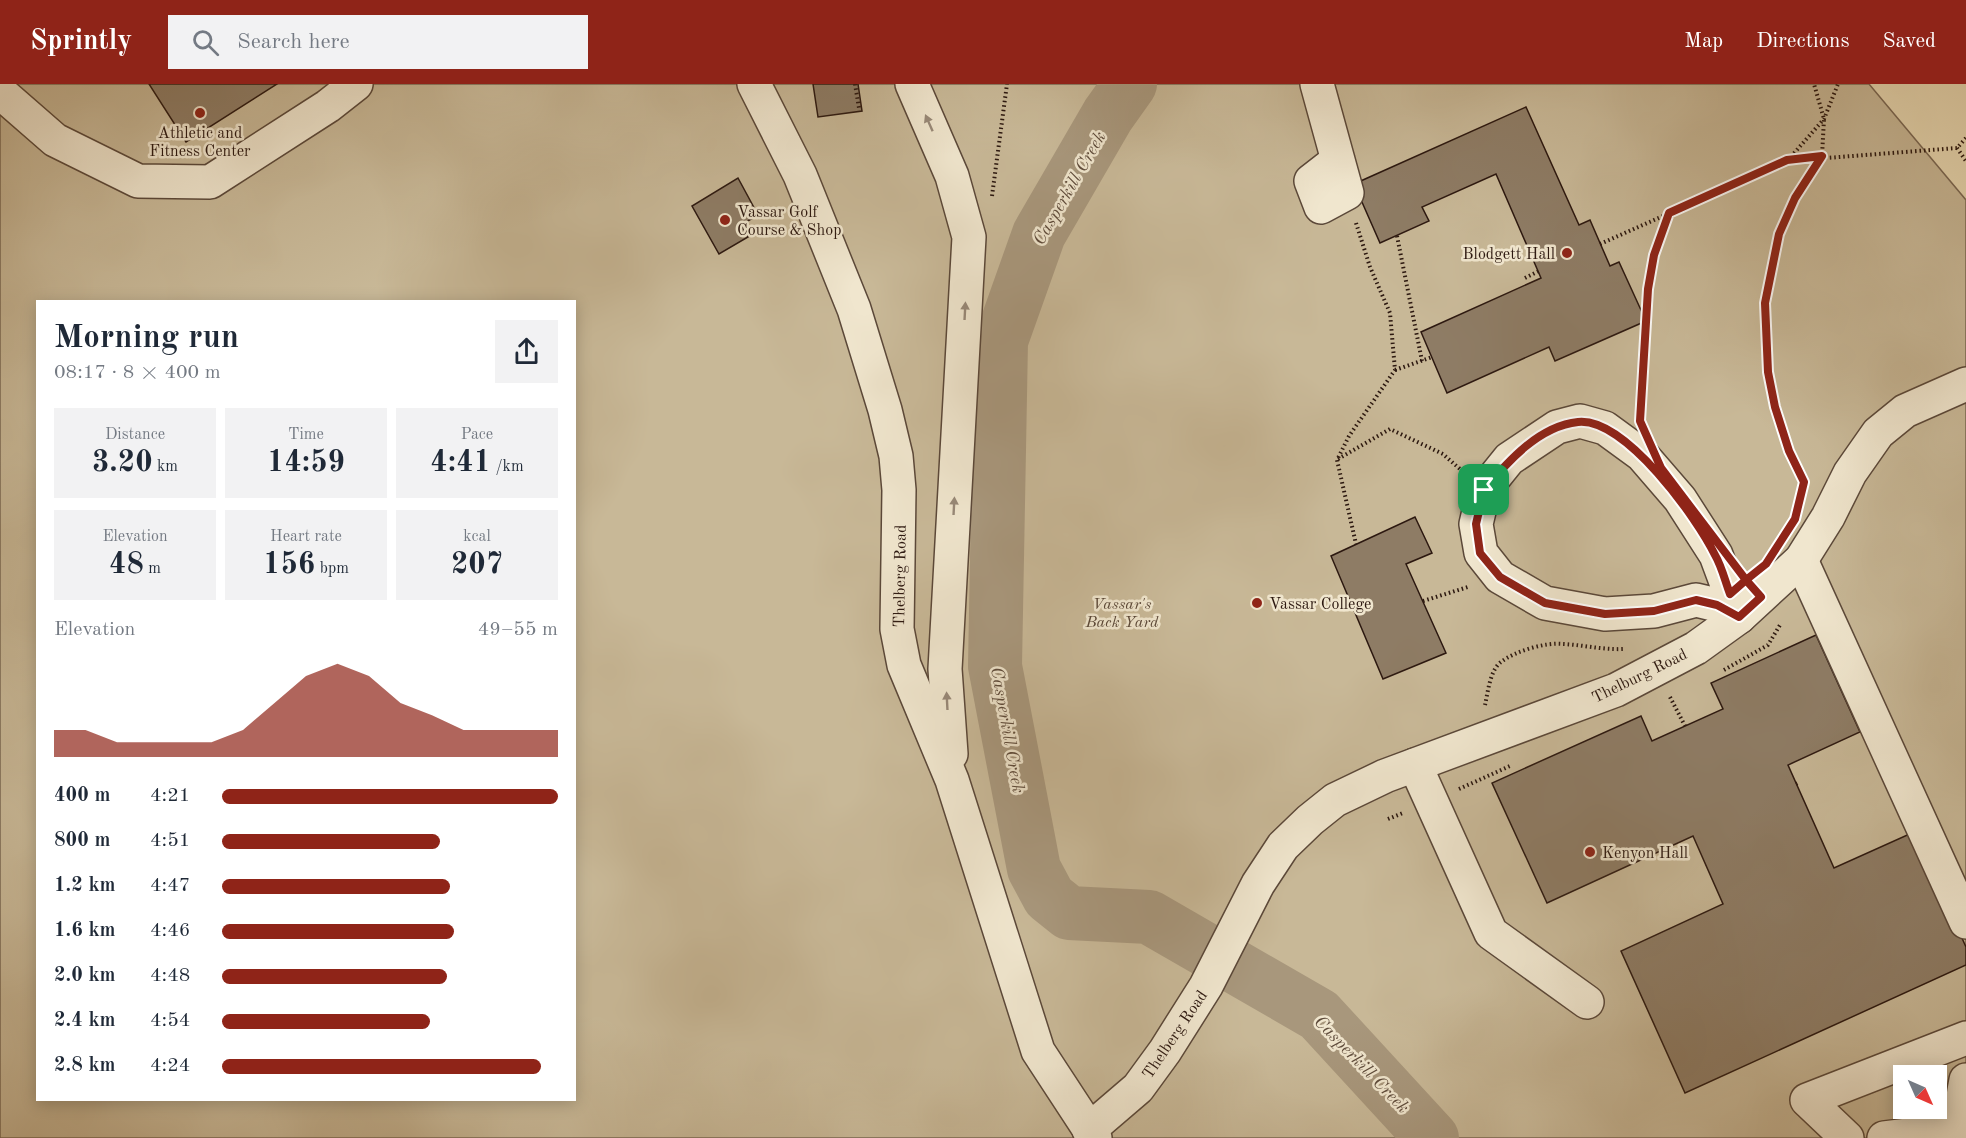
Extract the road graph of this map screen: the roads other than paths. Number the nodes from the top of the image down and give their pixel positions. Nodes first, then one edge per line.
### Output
1 (356, 84) edge
2 (754, 84) edge
3 (912, 84) edge
4 (1317, 84) edge
5 (0, 92) edge
6 (1347, 194) road end
7 (1966, 384) edge
8 (1801, 560) junction
9 (1739, 617) junction
10 (1415, 765) junction
11 (952, 780) junction
12 (1240, 922) joint
13 (1966, 922) edge
14 (1587, 1002) dead end
15 (1966, 1038) edge
16 (1966, 1080) edge
17 (1092, 1134) edge
18 (1847, 1138) edge
19 (1884, 1138) edge

1 - 5 lane
2 - 11 lane, Thelberg Road
11 -> 3 lane
4 - 6 lane
7 - 8 lane, Thelburg Road
8 - 9 lane, Thelburg Road
8 - 13 lane
9 - 9 lane
9 - 10 lane, Thelburg Road
10 - 12 lane, Thelburg Road
10 - 14 lane
11 - 17 lane, Thelberg Road
12 - 17 lane, Thelberg Road
15 - 18 lane
16 - 19 lane

